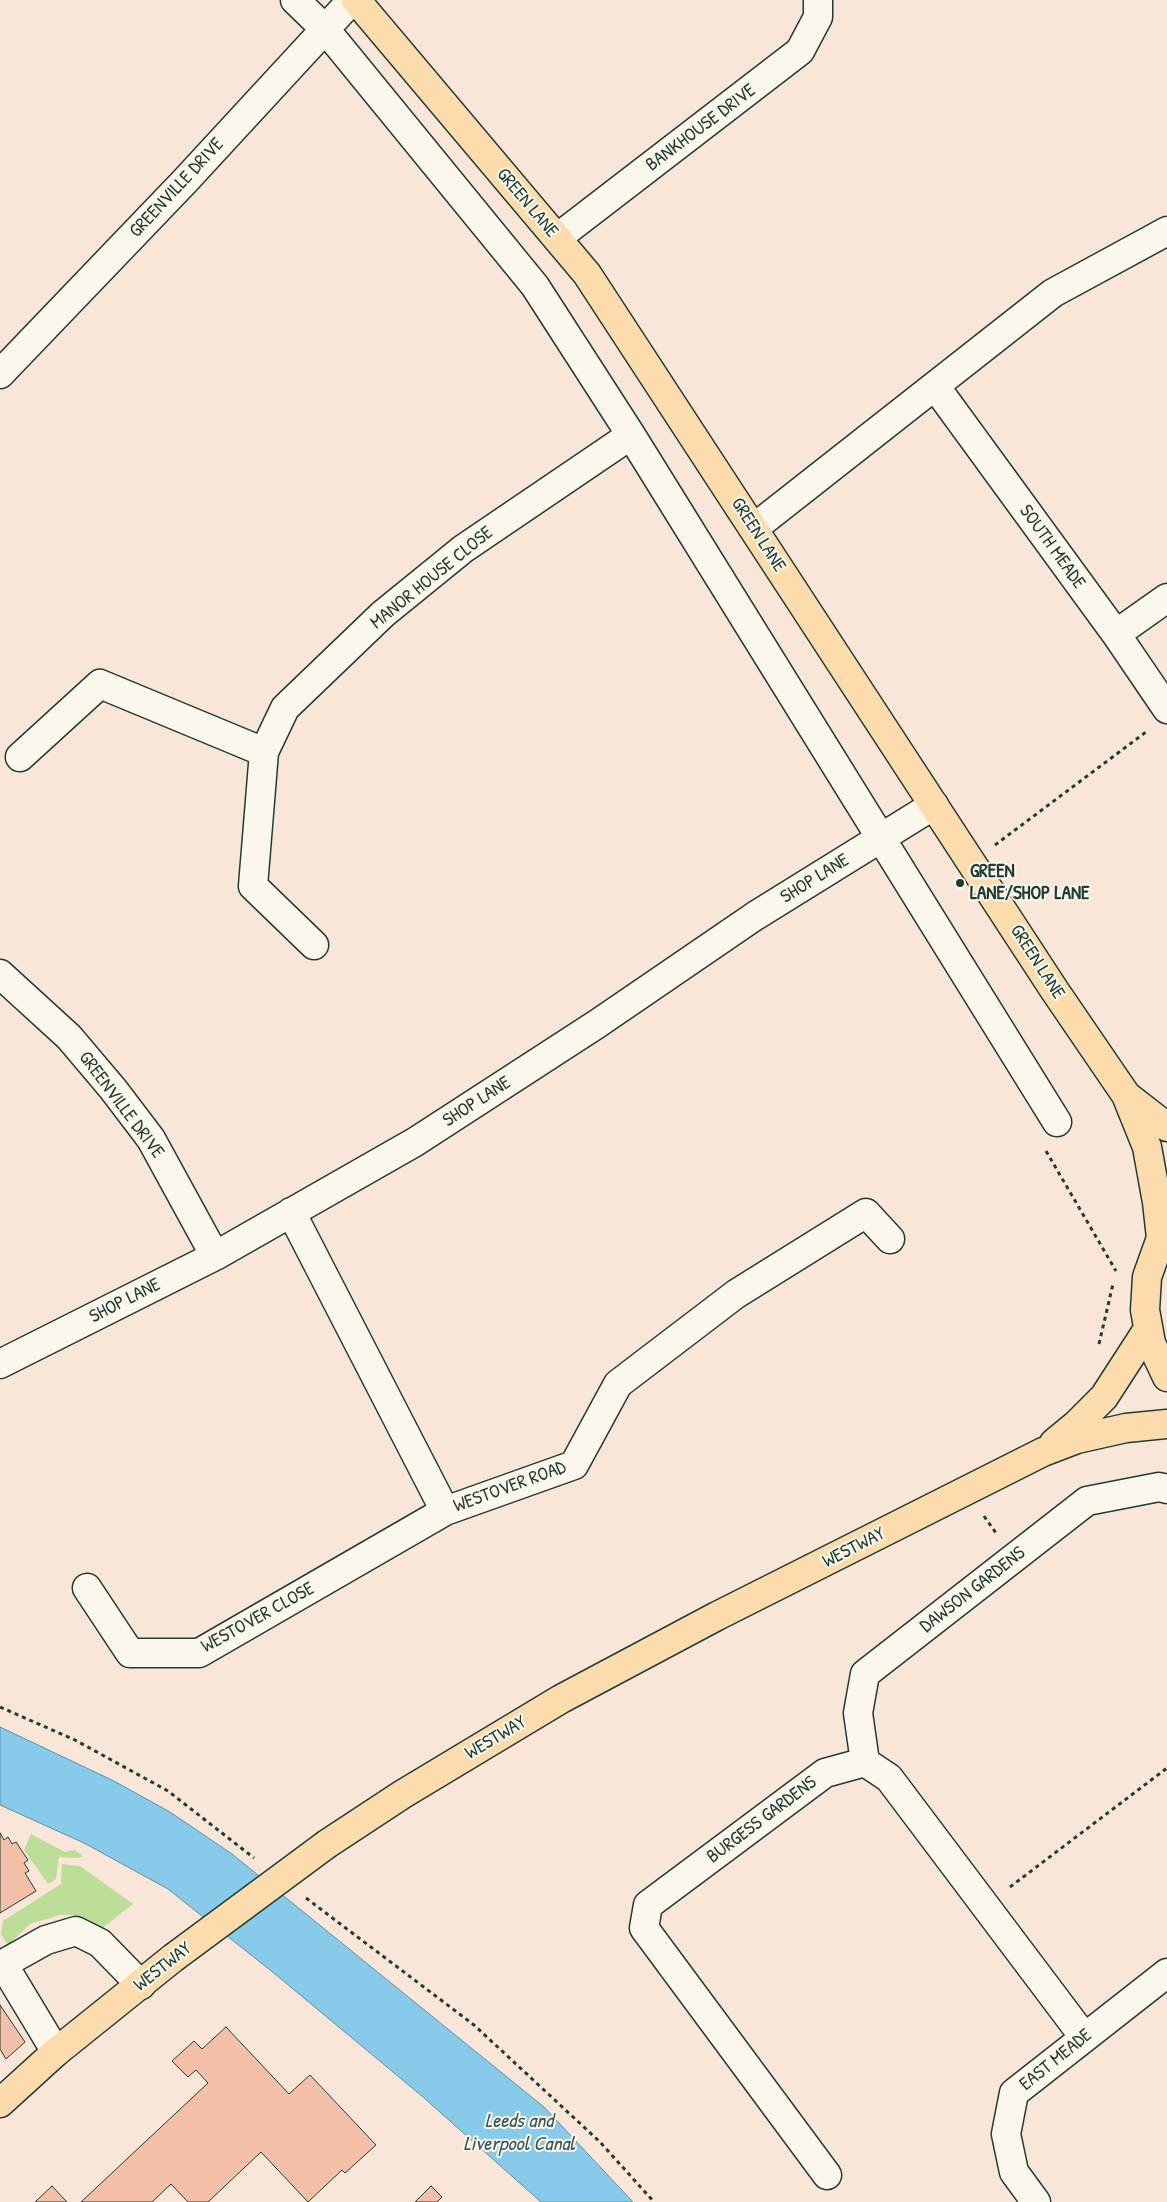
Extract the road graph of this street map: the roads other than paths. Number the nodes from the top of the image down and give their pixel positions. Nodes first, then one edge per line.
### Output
1 (295, 0) edge
2 (352, 0) edge
3 (356, 0) edge
4 (818, 0) edge
5 (325, 29) junction
6 (1167, 231) edge
7 (556, 238) junction
8 (0, 374) edge
9 (935, 386) junction
10 (630, 435) junction
11 (754, 528) junction
12 (1167, 598) edge
13 (1116, 634) junction
14 (1159, 719) edge
15 (264, 752) junction
16 (20, 757) dead end
17 (934, 806) junction
18 (882, 837) junction
19 (314, 945) dead end
20 (0, 974) edge
21 (1126, 1095) junction
22 (1057, 1122) road end
23 (1167, 1126) edge
24 (291, 1212) junction
25 (1164, 1234) edge
26 (890, 1239) dead end
27 (216, 1256) junction
28 (1148, 1329) junction
29 (0, 1364) edge
30 (1167, 1377) edge
31 (1167, 1424) edge
32 (1043, 1452) junction
33 (1167, 1489) edge
34 (445, 1511) junction
35 (87, 1588) dead end
36 (865, 1762) junction
37 (1167, 1973) edge
38 (141, 1985) junction
39 (1084, 2037) junction
40 (56, 2052) junction
41 (0, 2103) edge
42 (827, 2175) dead end
43 (1036, 2202) edge

1 - 5 street
2 - 5 street, GREENVILLE DRIVE
3 - 7 main road, GREEN LANE
4 - 7 street, BANKHOUSE DRIVE
5 - 8 street, GREENVILLE DRIVE
5 - 10 street
6 - 9 street
7 - 11 main road, GREEN LANE
9 - 11 street
9 - 13 street, SOUTH MEADE
10 - 15 street, MANOR HOUSE CLOSE
10 - 18 street
11 - 17 main road, GREEN LANE
12 - 13 street
13 - 14 street, SOUTH MEADE
15 - 16 street
15 - 19 street, MANOR HOUSE CLOSE
17 - 18 street, SHOP LANE
17 - 21 main road, GREEN LANE
18 - 22 street
18 - 24 street, SHOP LANE
20 - 27 street, GREENVILLE DRIVE
21 - 23 main road, GREEN LANE
21 - 25 main road, GREEN LANE
24 - 27 street, SHOP LANE
24 - 34 street, WESTOVER ROAD
25 - 28 main road
26 - 34 street, WESTOVER ROAD
27 - 29 street, SHOP LANE
28 - 30 main road
28 - 32 main road, WESTWAY
31 - 32 main road, WESTWAY
32 - 38 main road, WESTWAY, bridge
33 - 36 street, DAWSON GARDENS
34 - 35 street, WESTOVER CLOSE
36 - 39 street
36 - 42 street, BURGESS GARDENS
37 - 39 street, EAST MEADE
38 - 40 main road, WESTWAY
38 - 40 street
39 - 43 street, EAST MEADE
40 - 41 main road, WESTWAY

